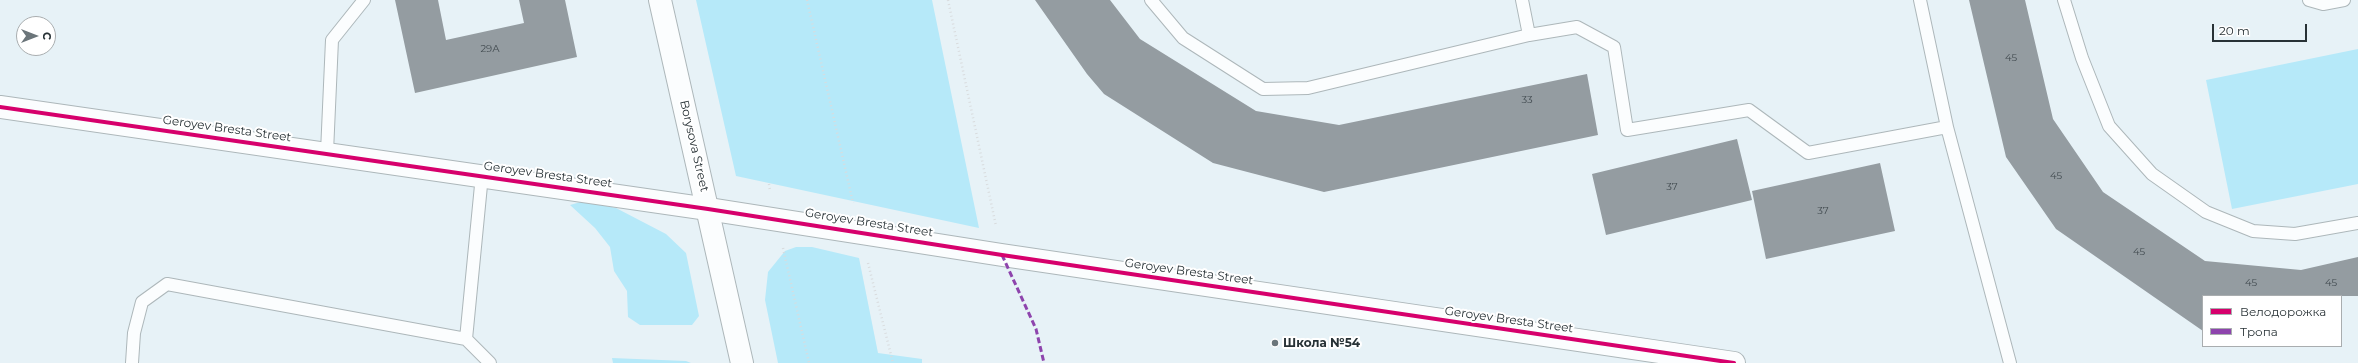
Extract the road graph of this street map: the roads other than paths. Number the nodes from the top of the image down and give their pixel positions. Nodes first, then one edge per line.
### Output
1 (364, 0) edge
2 (660, 0) edge
3 (1151, 0) edge
4 (1522, 0) edge
5 (1920, 0) edge
6 (2064, 0) edge
7 (2309, 0) edge
8 (2344, 0) edge
9 (1529, 35) junction
10 (0, 107) edge
11 (1947, 127) junction
12 (327, 152) junction
13 (482, 175) junction
14 (708, 209) junction
15 (2358, 223) edge
16 (466, 339) junction
17 (132, 363) edge
18 (490, 363) edge
19 (742, 363) edge
20 (1734, 363) edge
21 (2010, 363) edge

1 - 12 lane
2 - 14 street, Borysova Street
3 - 9 lane
4 - 9 lane
5 - 11 lane
6 - 15 lane
7 - 8 lane
9 - 11 lane
10 - 12 street, Geroyev Bresta Street
11 - 21 lane
12 - 13 street, Geroyev Bresta Street
13 - 14 street, Geroyev Bresta Street
13 - 16 lane
14 - 19 street, Borysova Street
14 - 20 street, Geroyev Bresta Street
16 - 17 lane
16 - 18 lane

